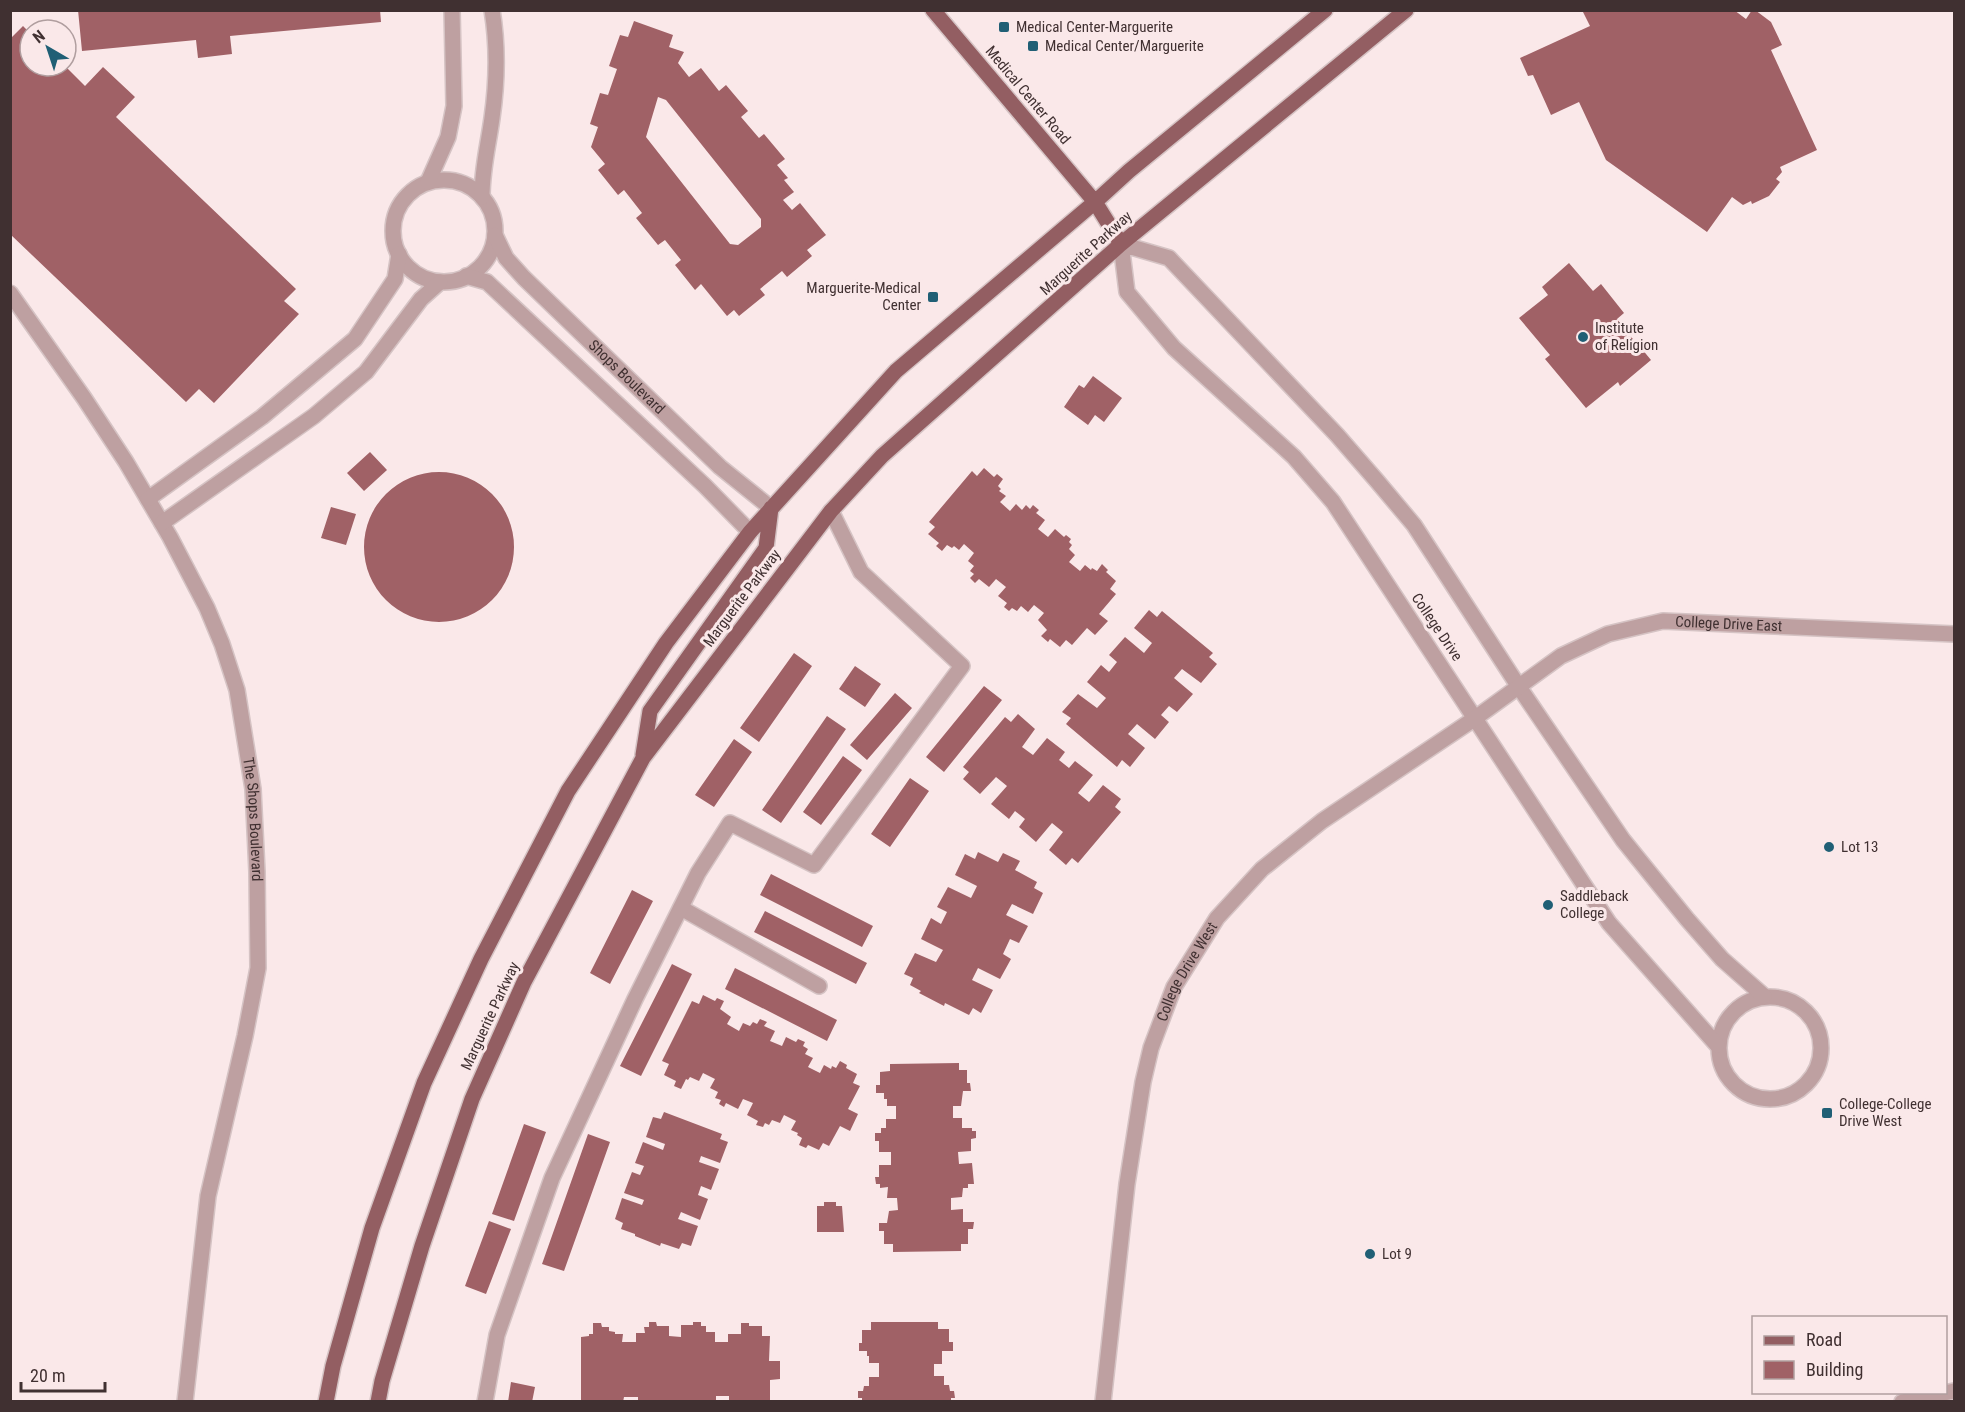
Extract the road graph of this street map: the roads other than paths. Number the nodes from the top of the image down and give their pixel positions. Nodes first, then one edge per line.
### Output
1 (452, 10) edge
2 (492, 10) edge
3 (933, 10) edge
4 (1325, 10) edge
5 (1406, 10) edge
6 (428, 182) junction
7 (482, 197) junction
8 (1095, 202) junction
9 (495, 235) junction
10 (1121, 244) junction
11 (399, 254) junction
12 (466, 276) junction
13 (440, 282) junction
14 (10, 293) edge
15 (148, 499) junction
16 (771, 508) junction
17 (831, 510) junction
18 (162, 523) junction
19 (750, 532) junction
20 (1954, 634) edge
21 (1519, 687) junction
22 (1474, 719) junction
23 (643, 758) junction
24 (681, 908) junction
25 (819, 986) dead end
26 (1764, 996) junction
27 (1717, 1045) junction
28 (1938, 1394) edge
29 (184, 1401) edge
30 (326, 1401) edge
31 (378, 1401) edge
32 (485, 1401) edge
33 (1103, 1401) edge
34 (1902, 1401) edge

1 - 6 street
2 - 7 street, Shops Boulevard
3 - 8 main road, Medical Center Road
4 - 8 main road
5 - 10 main road, Marguerite Parkway
6 - 7 street
6 - 11 street
7 - 9 street, Shops Boulevard
8 - 10 main road, College Drive
8 - 16 main road
9 - 12 street
9 - 16 street, Shops Boulevard
10 - 17 main road, Marguerite Parkway
10 - 21 street, College Drive
10 - 22 street, College Drive
11 - 13 street
11 - 15 street
12 - 13 street
12 - 19 street, Shops Boulevard
13 - 18 street
14 - 15 street, The Shops Boulevard
15 - 18 street, The Shops Boulevard
16 - 19 main road
16 - 23 main road
17 - 23 main road, Marguerite Parkway
17 - 24 street
18 - 29 street, The Shops Boulevard
19 - 30 main road
20 - 21 street, College Drive East
21 - 22 street, College Drive West
21 - 26 street, College Drive
22 - 27 street, College Drive
22 - 33 street, College Drive West
23 - 31 main road, Marguerite Parkway
24 - 25 street
24 - 32 street
26 - 27 street
26 - 27 street, College Drive
28 - 34 street

